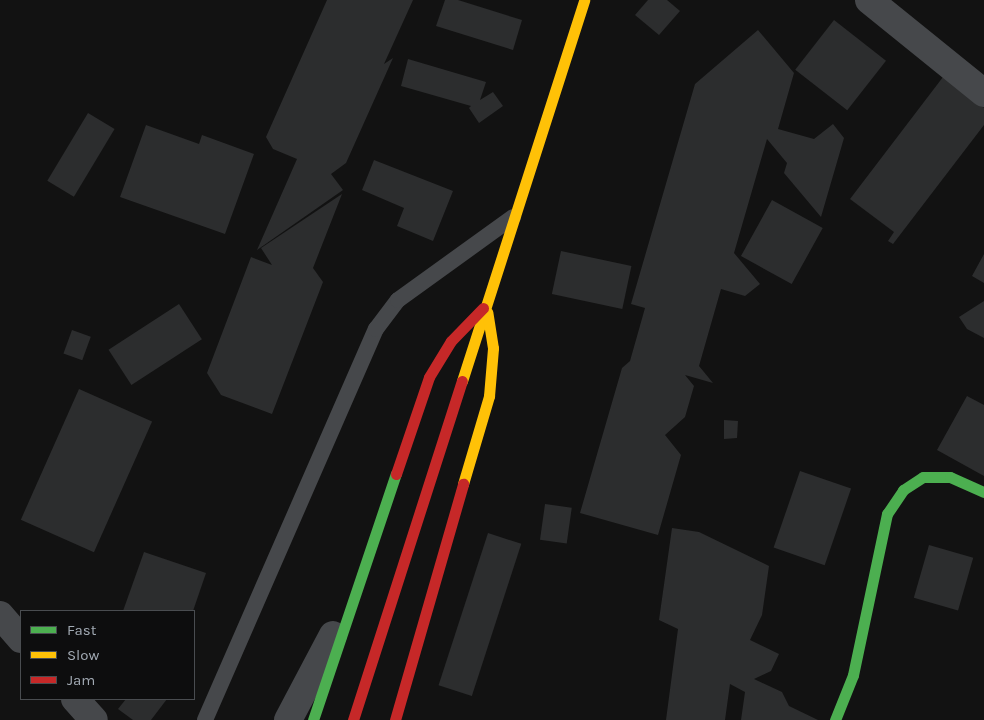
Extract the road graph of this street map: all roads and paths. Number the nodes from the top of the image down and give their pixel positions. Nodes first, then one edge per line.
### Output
1 (584, 0) edge
2 (869, 0) edge
3 (984, 93) edge
4 (514, 216) junction
5 (486, 306) junction
6 (984, 492) edge
7 (361, 583) junction
8 (0, 615) edge
9 (20, 638) edge
10 (76, 700) edge
11 (94, 720) edge
12 (205, 720) edge
13 (288, 720) edge
14 (313, 720) edge
15 (353, 720) edge
16 (395, 720) edge
17 (835, 720) edge

1 - 4 main road
2 - 3 street
4 - 5 main road
4 - 12 lane
5 - 7 main road
5 - 15 main road
5 - 16 main road
6 - 17 main road
7 - 13 street
7 - 14 main road
8 - 9 street
10 - 11 street

